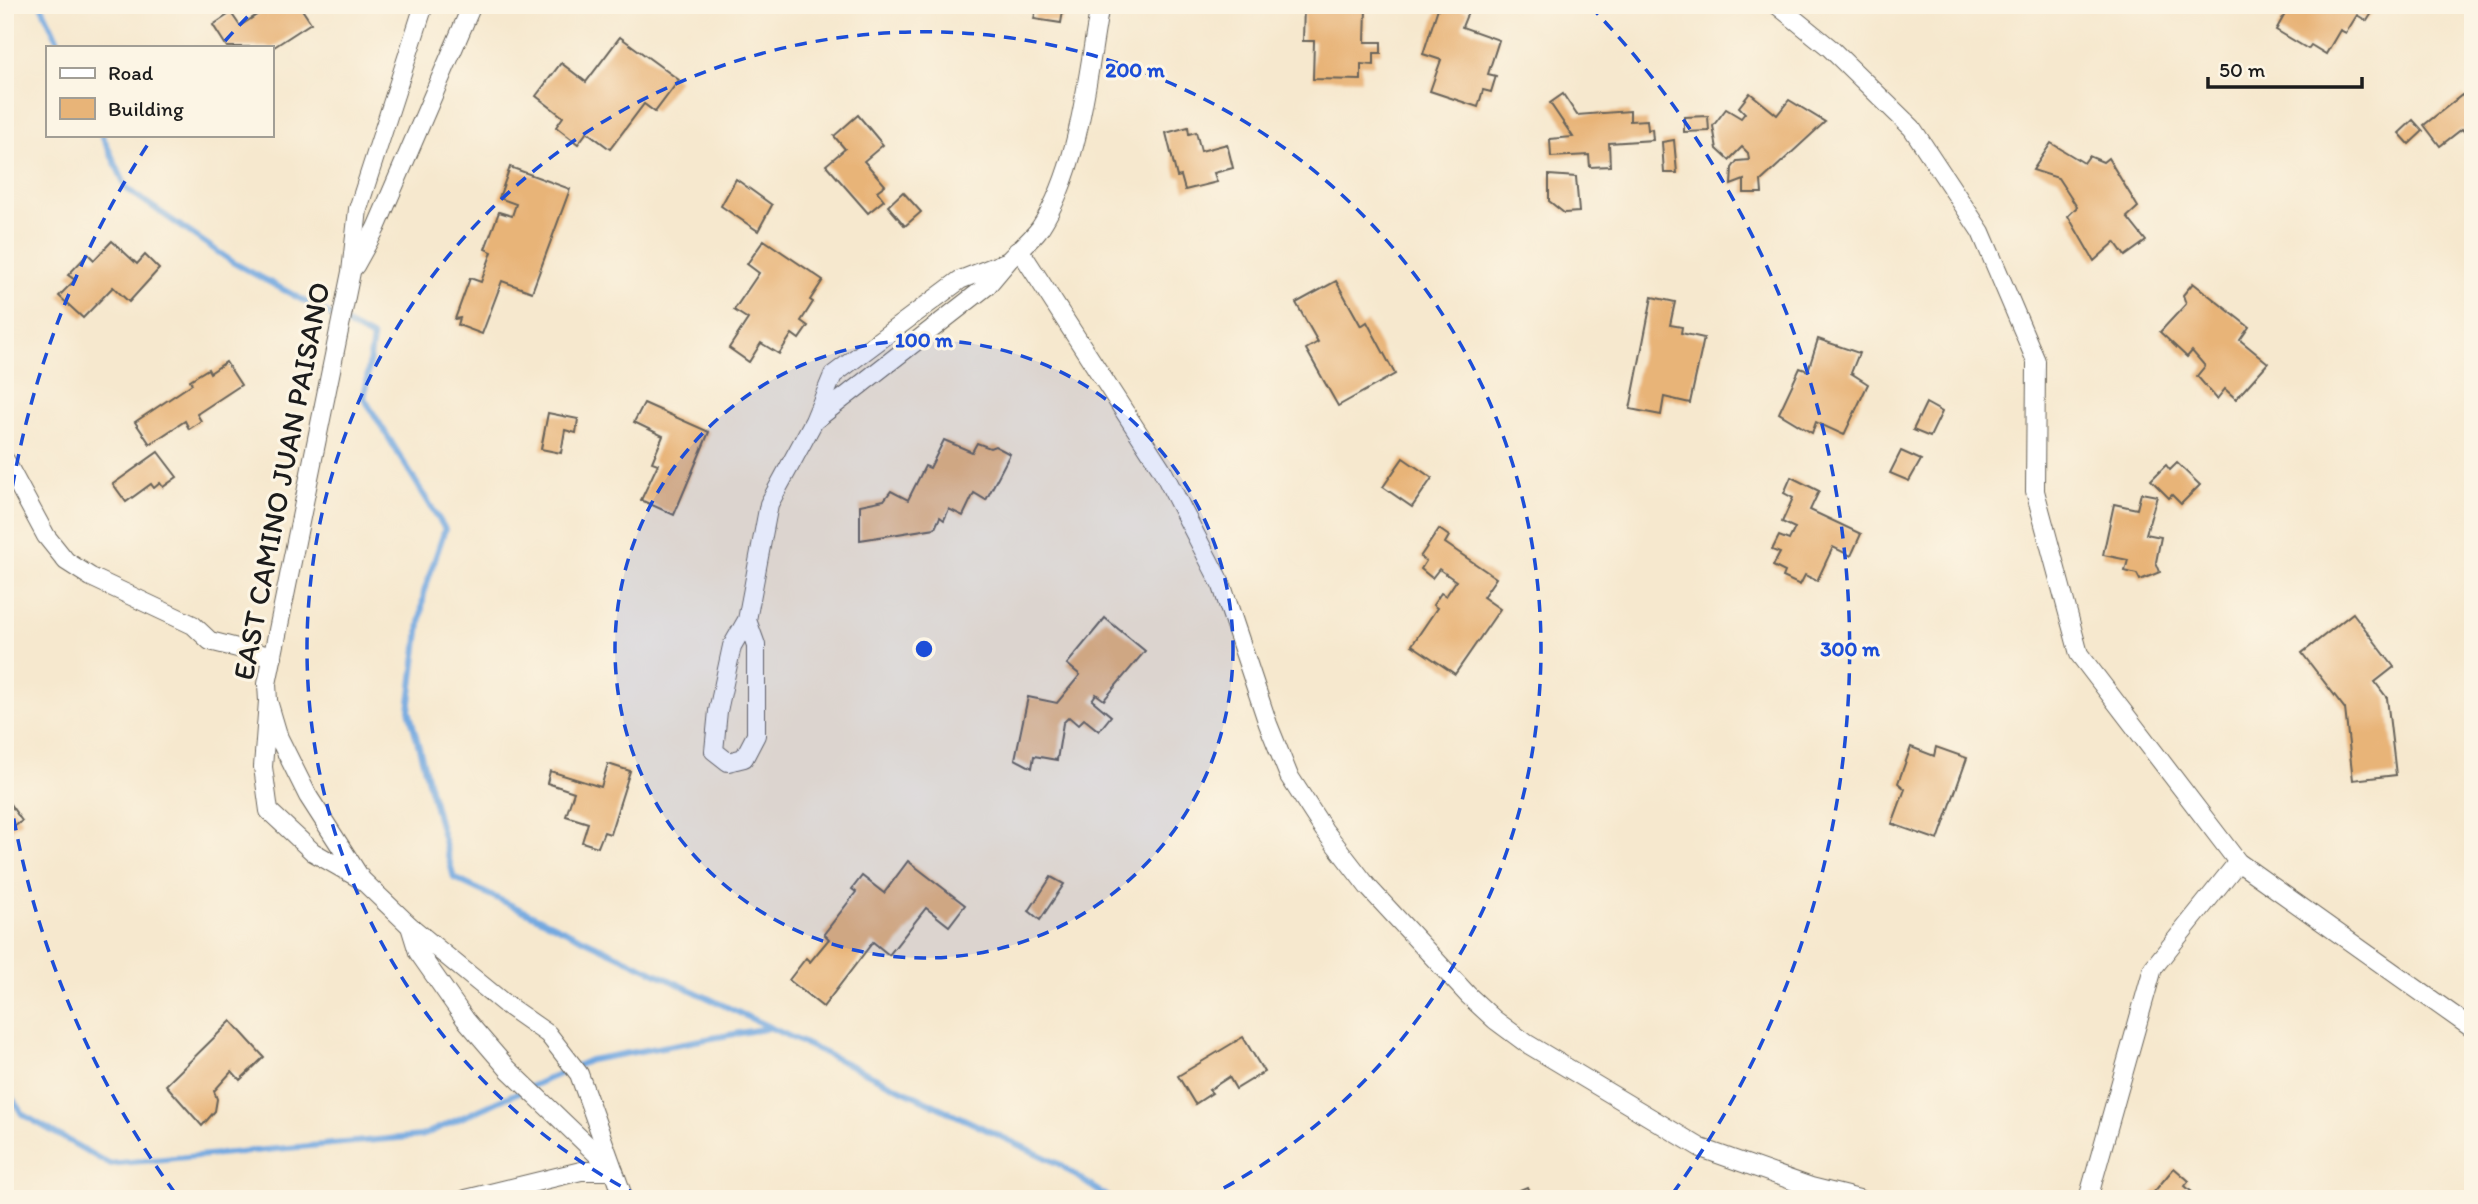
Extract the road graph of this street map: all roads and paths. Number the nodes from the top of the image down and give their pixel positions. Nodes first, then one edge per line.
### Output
1 (424, 5) edge
2 (472, 5) edge
3 (1100, 5) edge
4 (1777, 5) edge
5 (1013, 256) junction
6 (351, 272) junction
7 (814, 421) junction
8 (5, 460) edge
9 (747, 620) junction
10 (272, 657) junction
11 (268, 701) junction
12 (2238, 862) junction
13 (362, 880) junction
14 (410, 926) junction
15 (2473, 1029) edge
16 (614, 1171) junction
17 (466, 1199) edge
18 (624, 1199) edge
19 (1859, 1199) edge
20 (2088, 1199) edge

1 - 6 street, EAST CAMINO JUAN PAISANO
2 - 6 street, EAST CAMINO JUAN PAISANO
3 - 5 street
4 - 12 street
5 - 7 street
5 - 7 street
5 - 19 street
6 - 10 street, EAST CAMINO JUAN PAISANO
7 - 9 street
8 - 10 street
9 - 9 street
10 - 11 street, EAST CAMINO JUAN PAISANO
11 - 13 street, EAST CAMINO JUAN PAISANO
11 - 13 street, EAST CAMINO JUAN PAISANO
12 - 15 street
12 - 20 street
13 - 14 street, EAST CAMINO JUAN PAISANO
14 - 16 street
14 - 16 street, EAST CAMINO JUAN PAISANO
16 - 17 street
16 - 18 street, EAST CAMINO JUAN PAISANO

